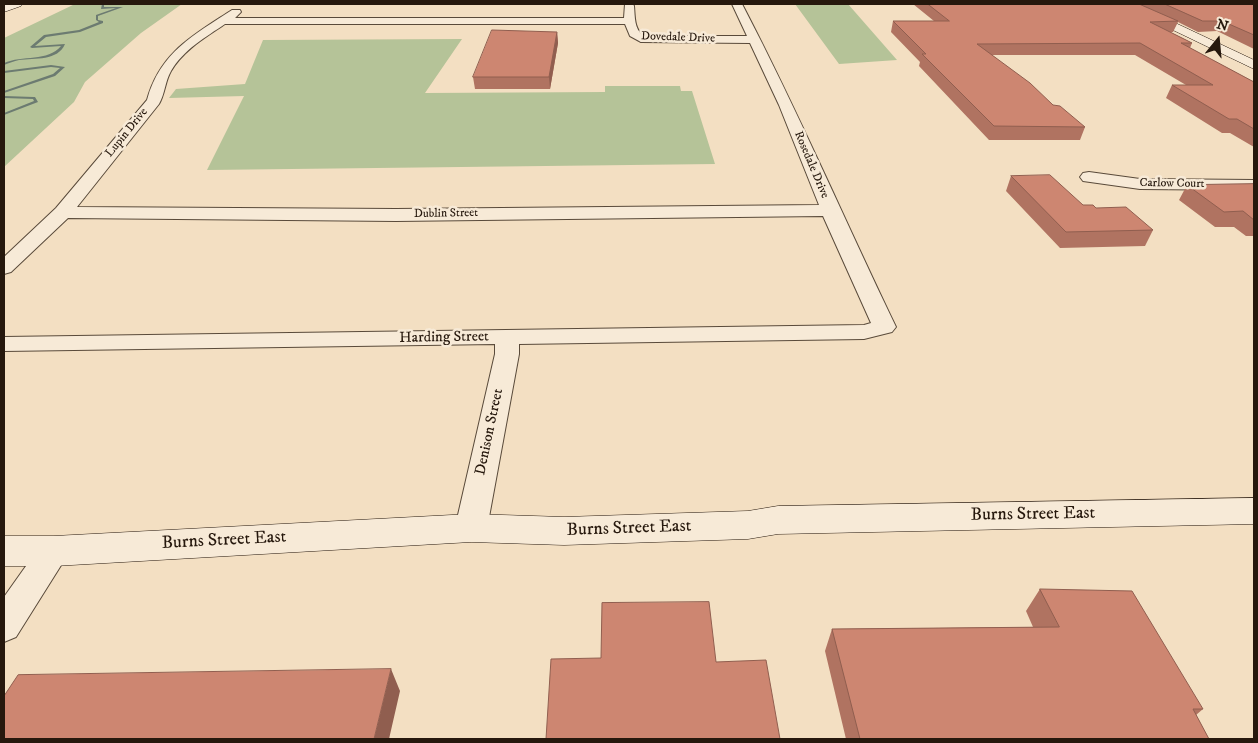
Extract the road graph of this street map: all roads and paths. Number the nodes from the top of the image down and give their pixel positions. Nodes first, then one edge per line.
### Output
1 (17, 4) edge
2 (629, 4) edge
3 (736, 4) edge
4 (1127, 4) edge
5 (242, 8) dead end
6 (4, 10) edge
7 (504, 10) dead end
8 (224, 21) junction
9 (499, 21) junction
10 (630, 21) junction
11 (755, 40) junction
12 (1254, 65) edge
13 (1089, 177) dead end
14 (1254, 185) edge
15 (830, 210) junction
16 (63, 212) junction
17 (4, 268) edge
18 (884, 326) joint
19 (507, 337) junction
20 (4, 344) edge
21 (1254, 511) edge
22 (471, 528) junction
23 (4, 551) edge
24 (54, 551) junction
25 (4, 626) edge

1 - 6 street
2 - 10 street, Dovedale Drive
3 - 11 street, Rosedale Drive
4 - 12 street
5 - 8 street, Lupin Drive
7 - 9 street
8 - 9 street
8 - 16 street, Lupin Drive
9 - 10 street
10 - 11 street, Dovedale Drive
11 - 15 street, Rosedale Drive
13 - 14 street, Carlow Court
15 - 16 street, Dublin Street
15 - 18 street, Rosedale Drive
16 - 17 street, Lupin Drive
18 - 19 street, Harding Street
19 - 20 street, Harding Street
19 - 22 street, Denison Street
21 - 22 street, Burns Street East
22 - 24 street, Burns Street East
23 - 24 street, Burns Street East
24 - 25 street

